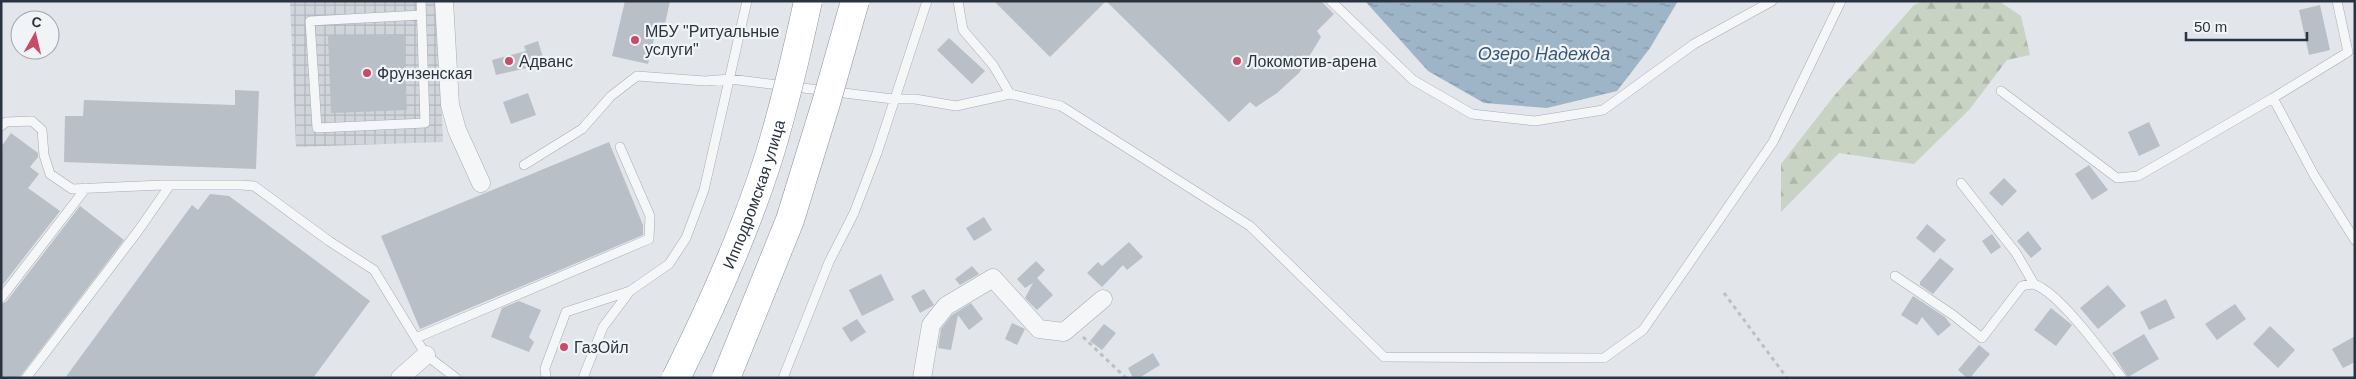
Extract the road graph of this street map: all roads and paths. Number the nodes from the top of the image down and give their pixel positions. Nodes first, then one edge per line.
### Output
1 (422, 1) edge
2 (444, 1) edge
3 (747, 1) edge
4 (808, 1) edge
5 (854, 1) edge
6 (927, 1) edge
7 (958, 1) edge
8 (1331, 1) edge
9 (1772, 1) edge
10 (1841, 1) edge
11 (2338, 1) edge
12 (422, 15) junction
13 (730, 79) junction
14 (2002, 91) dead end
15 (1010, 94) junction
16 (2273, 98) junction
17 (894, 100) junction
18 (1, 126) edge
19 (620, 147) dead end
20 (524, 165) dead end
21 (481, 183) dead end
22 (1961, 183) dead end
23 (170, 185) junction
24 (86, 188) junction
25 (2355, 240) edge
26 (1895, 276) dead end
27 (2034, 284) junction
28 (630, 291) junction
29 (1724, 293) dead end
30 (1, 298) edge
31 (1103, 299) dead end
32 (1071, 326) junction
33 (416, 338) junction
34 (426, 355) junction
35 (26, 378) edge
36 (400, 378) edge
37 (456, 378) edge
38 (546, 378) edge
39 (584, 378) edge
40 (676, 378) edge
41 (726, 378) edge
42 (783, 378) edge
43 (922, 378) edge
44 (1126, 378) edge
45 (1787, 378) edge
46 (2122, 378) edge

1 - 12 lane
2 - 21 street
3 - 13 lane
4 - 40 highway, Ипподромская улица, bridge
5 - 41 highway, bridge
6 - 17 lane
7 - 15 lane
8 - 9 lane
10 - 15 lane
11 - 16 lane
12 - 12 lane
13 - 17 lane
13 - 20 lane
13 - 28 lane
14 - 16 lane
15 - 17 lane
16 - 25 lane
17 - 42 lane
18 - 24 lane
19 - 33 lane
22 - 27 lane
23 - 24 lane
23 - 33 lane
23 - 35 lane
24 - 30 lane
26 - 27 lane
27 - 46 lane
28 - 38 lane
28 - 39 lane
29 - 45 path
31 - 32 street
32 - 43 street
32 - 44 path
33 - 34 lane
34 - 36 street
34 - 37 lane

